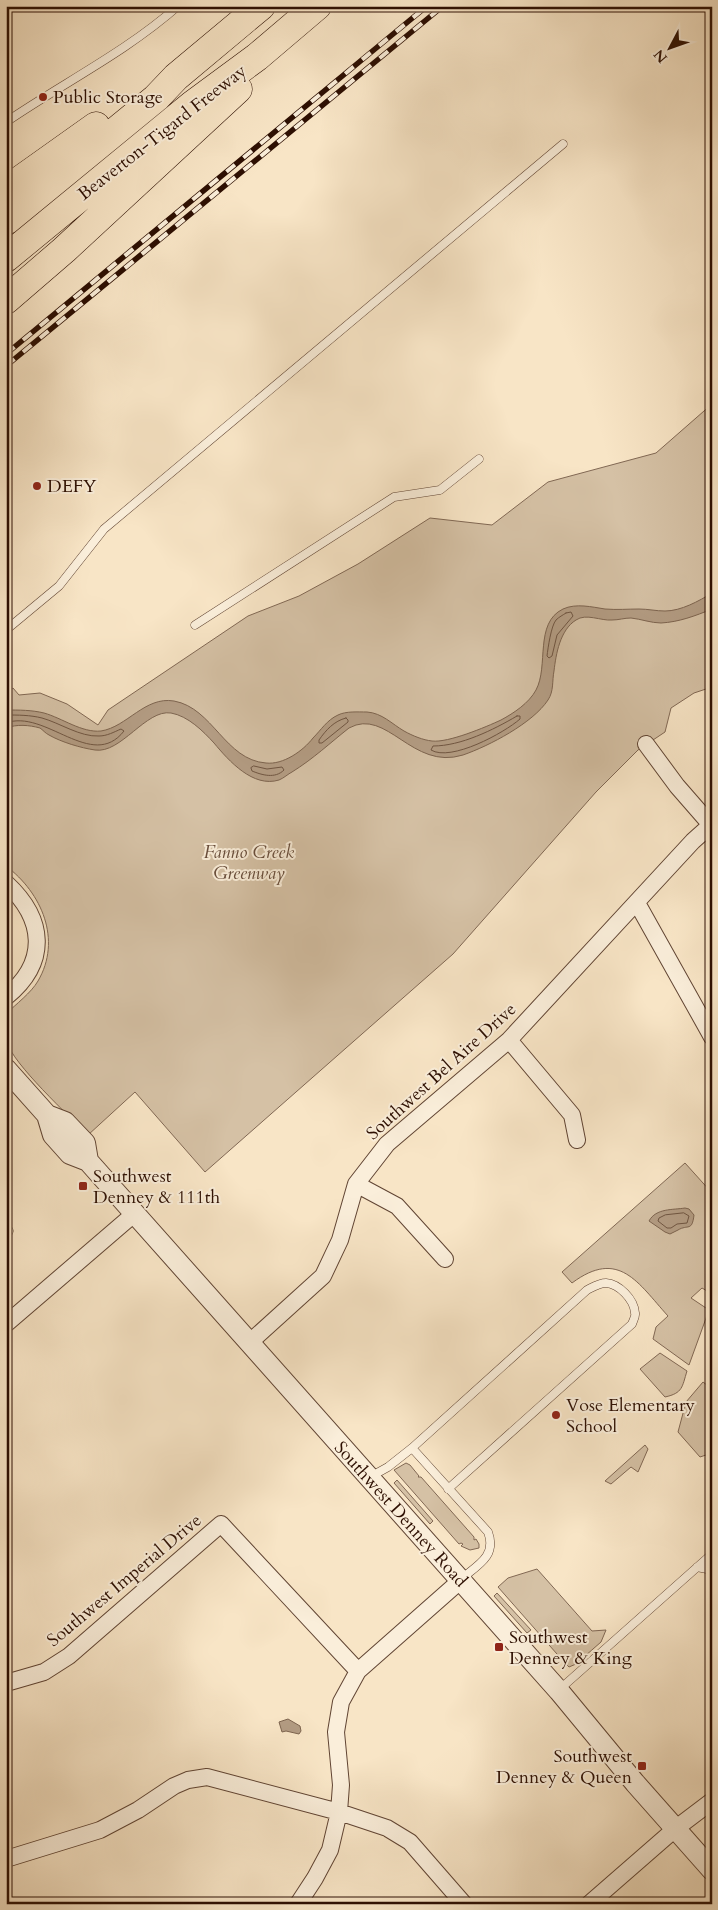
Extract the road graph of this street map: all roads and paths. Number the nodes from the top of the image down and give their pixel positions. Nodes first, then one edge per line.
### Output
1 (178, 6) edge
2 (261, 6) edge
3 (317, 6) edge
4 (257, 57) junction
5 (176, 77) junction
6 (6, 122) edge
7 (563, 144) dead end
8 (6, 190) edge
9 (6, 221) edge
10 (6, 258) edge
11 (6, 300) edge
12 (479, 459) dead end
13 (194, 625) dead end
14 (6, 630) edge
15 (646, 744) dead end
16 (711, 824) edge
17 (6, 882) edge
18 (637, 903) junction
19 (6, 997) edge
20 (712, 1037) edge
21 (508, 1040) junction
22 (6, 1069) edge
23 (577, 1140) dead end
24 (356, 1184) junction
25 (134, 1214) junction
26 (6, 1225) edge
27 (6, 1237) edge
28 (445, 1259) dead end
29 (6, 1324) edge
30 (249, 1343) junction
31 (412, 1448) junction
32 (369, 1478) junction
33 (448, 1489) junction
34 (712, 1554) edge
35 (697, 1568) junction
36 (712, 1570) edge
37 (460, 1581) junction
38 (358, 1671) junction
39 (6, 1683) edge
40 (558, 1691) junction
41 (712, 1801) edge
42 (339, 1812) junction
43 (675, 1829) junction
44 (6, 1859) edge
45 (712, 1870) edge
46 (298, 1904) edge
47 (464, 1904) edge
48 (589, 1904) edge

1 - 6 lane
2 - 5 highway, Beaverton-Tigard Freeway
3 - 4 highway, Beaverton-Tigard Freeway
4 - 10 highway, Beaverton-Tigard Freeway
4 - 11 highway
5 - 8 highway
5 - 9 highway, Beaverton-Tigard Freeway
7 - 14 lane
12 - 13 lane
15 - 16 street
16 - 18 street, Southwest Bel Aire Drive
17 - 19 street
18 - 20 street
18 - 21 street, Southwest Bel Aire Drive
21 - 23 street
21 - 24 street, Southwest Bel Aire Drive
22 - 25 street, Southwest Denney Road
24 - 28 street
24 - 30 street, Southwest Bel Aire Drive
25 - 29 street
25 - 30 street, Southwest Denney Road
26 - 27 lane
30 - 32 street, Southwest Denney Road
31 - 32 lane
31 - 33 lane
31 - 33 lane
32 - 37 street, Southwest Denney Road
33 - 37 lane
34 - 35 lane
35 - 36 lane
35 - 40 lane
37 - 38 street
37 - 40 street, Southwest Denney Road
38 - 39 street, Southwest Imperial Drive
38 - 42 street
40 - 43 street, Southwest Denney Road
41 - 43 street
42 - 44 street
42 - 46 street
42 - 47 street
43 - 45 street, Southwest Denney Road
43 - 48 street

